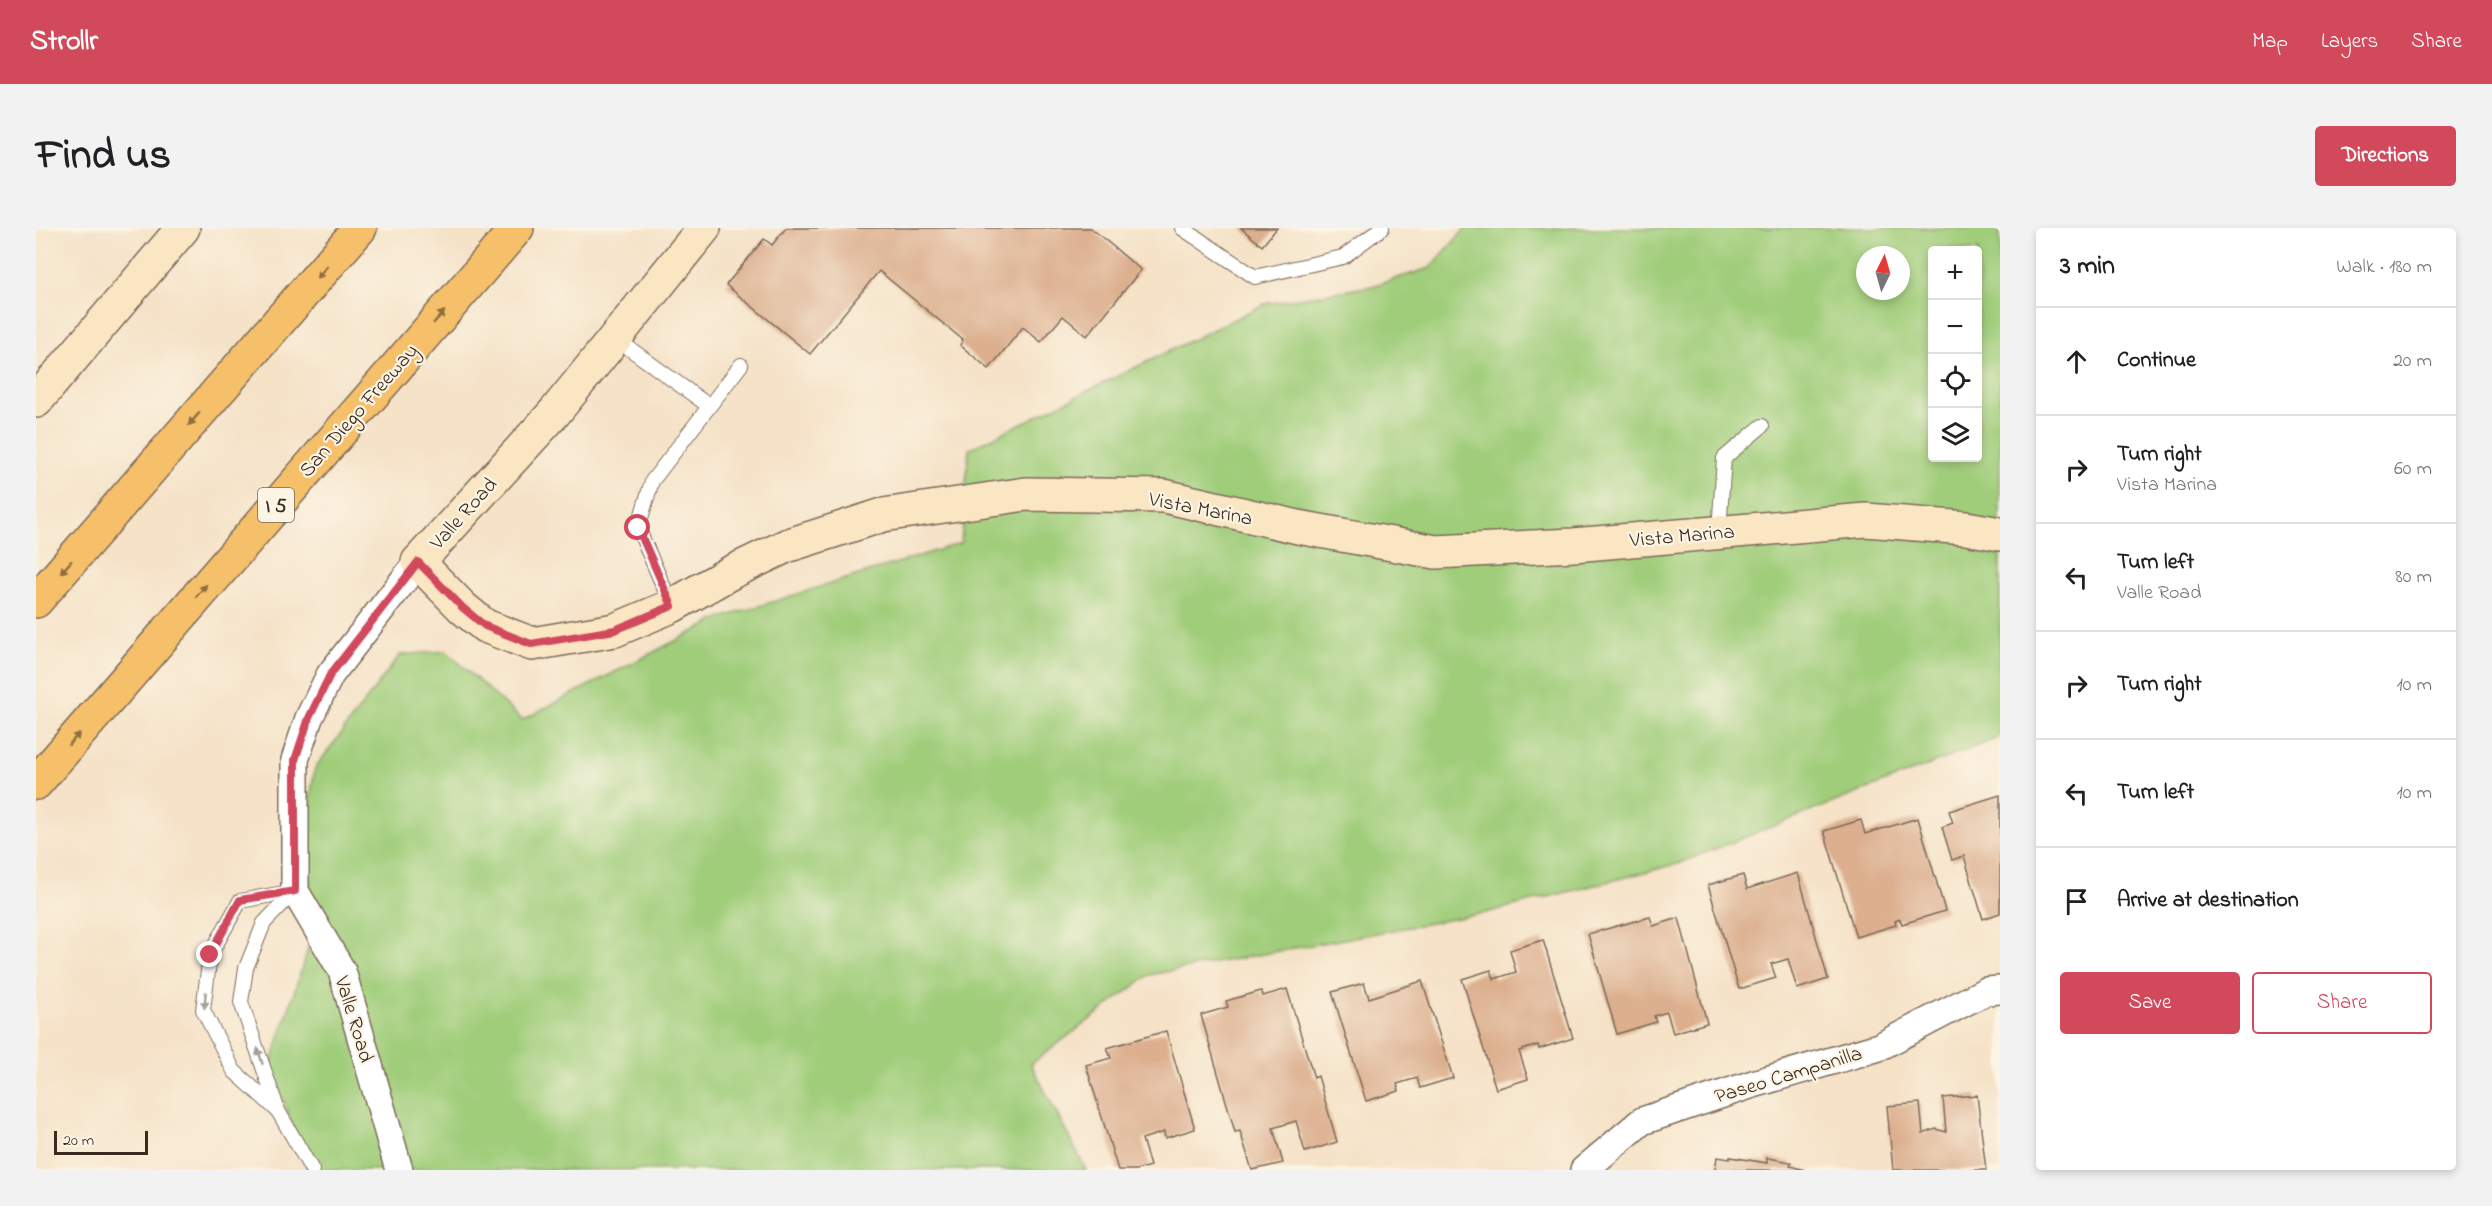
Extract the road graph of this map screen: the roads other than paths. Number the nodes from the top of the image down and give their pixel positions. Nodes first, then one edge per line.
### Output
1 (183, 228) edge
2 (360, 228) edge
3 (517, 228) edge
4 (704, 228) edge
5 (1182, 228) edge
6 (1382, 228) edge
7 (615, 338) junction
8 (741, 365) dead end
9 (36, 401) edge
10 (710, 406) junction
11 (1762, 426) dead end
12 (1719, 531) junction
13 (2000, 534) edge
14 (418, 562) junction
15 (36, 601) edge
16 (672, 606) junction
17 (36, 783) edge
18 (295, 891) junction
19 (2000, 990) edge
20 (278, 1111) junction
21 (312, 1170) edge
22 (399, 1170) edge
23 (1584, 1170) edge

1 - 9 street
2 -> 15 highway
17 -> 3 highway, San Diego Freeway / I 5
4 - 7 street, Valle Road
5 - 6 lane
7 - 10 lane
7 - 14 street, Valle Road
8 - 10 lane
10 - 16 lane
11 - 12 lane
12 - 13 street, Vista Marina
12 - 16 street, Vista Marina
14 - 16 street, Vista Marina
14 - 18 street, Valle Road
20 -> 18 lane
18 -> 20 lane
18 - 22 street, Valle Road
19 - 23 street, Paseo Campanilla
20 - 21 lane

